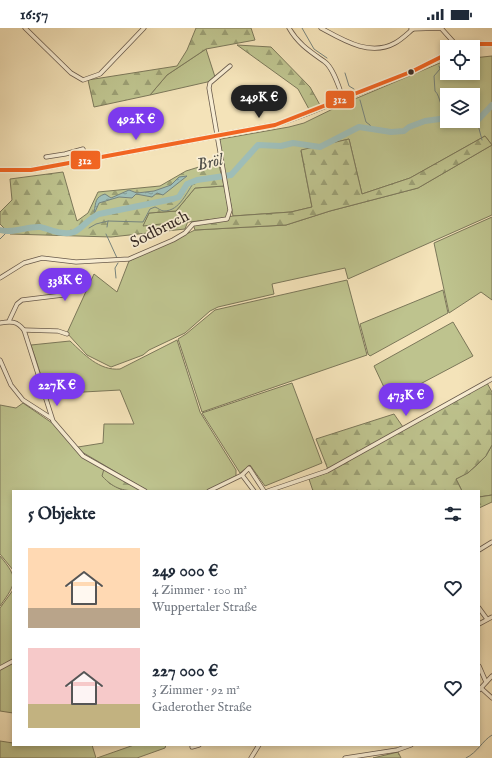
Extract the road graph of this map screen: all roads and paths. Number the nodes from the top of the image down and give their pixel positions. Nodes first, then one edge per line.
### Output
1 (25, 28) edge
2 (144, 28) edge
3 (289, 28) edge
4 (321, 28) edge
5 (441, 28) edge
6 (411, 29) edge
7 (452, 40) edge
8 (480, 44) edge
9 (492, 44) edge
10 (440, 58) edge
11 (230, 66) dead end
12 (343, 98) junction
13 (217, 135) junction
14 (46, 157) dead end
15 (86, 159) junction
16 (0, 170) edge
17 (0, 278) edge
18 (49, 278) dead end
19 (9, 321) junction
20 (0, 323) edge
21 (24, 330) junction
22 (67, 334) dead end
23 (0, 360) edge
24 (492, 379) edge
25 (53, 420) junction
26 (242, 475) junction
27 (143, 490) edge
28 (211, 490) edge
29 (253, 490) edge
30 (263, 490) edge
31 (271, 490) edge
32 (492, 542) edge
33 (480, 549) edge
34 (480, 609) edge
35 (492, 617) edge
36 (487, 619) junction
37 (480, 623) edge
38 (12, 662) edge
39 (0, 668) edge
40 (480, 668) edge
41 (492, 676) edge
42 (486, 682) junction
43 (480, 689) edge
44 (492, 698) edge
45 (196, 746) edge
46 (258, 746) edge
47 (408, 746) edge
48 (192, 747) dead end
49 (251, 758) edge
50 (345, 758) edge

1 - 2 street
3 - 12 street
4 - 6 street
5 - 6 street
5 - 7 street
8 - 9 main road
10 - 12 main road
11 - 13 street, Sodbruch
12 - 13 main road
13 - 15 main road
13 - 17 street, Sodbruch
14 - 15 street
15 - 16 main road
18 - 19 street
19 - 20 street
19 - 21 street
21 - 22 street
21 - 25 street
23 - 25 street
24 - 31 street
25 - 27 street
26 - 28 street
26 - 29 street
26 - 30 street
32 - 33 street
34 - 36 street
35 - 36 street
36 - 37 street
38 - 39 street
40 - 42 street
41 - 42 street
42 - 43 street
43 - 44 street
45 - 48 street
46 - 49 street
47 - 50 street

